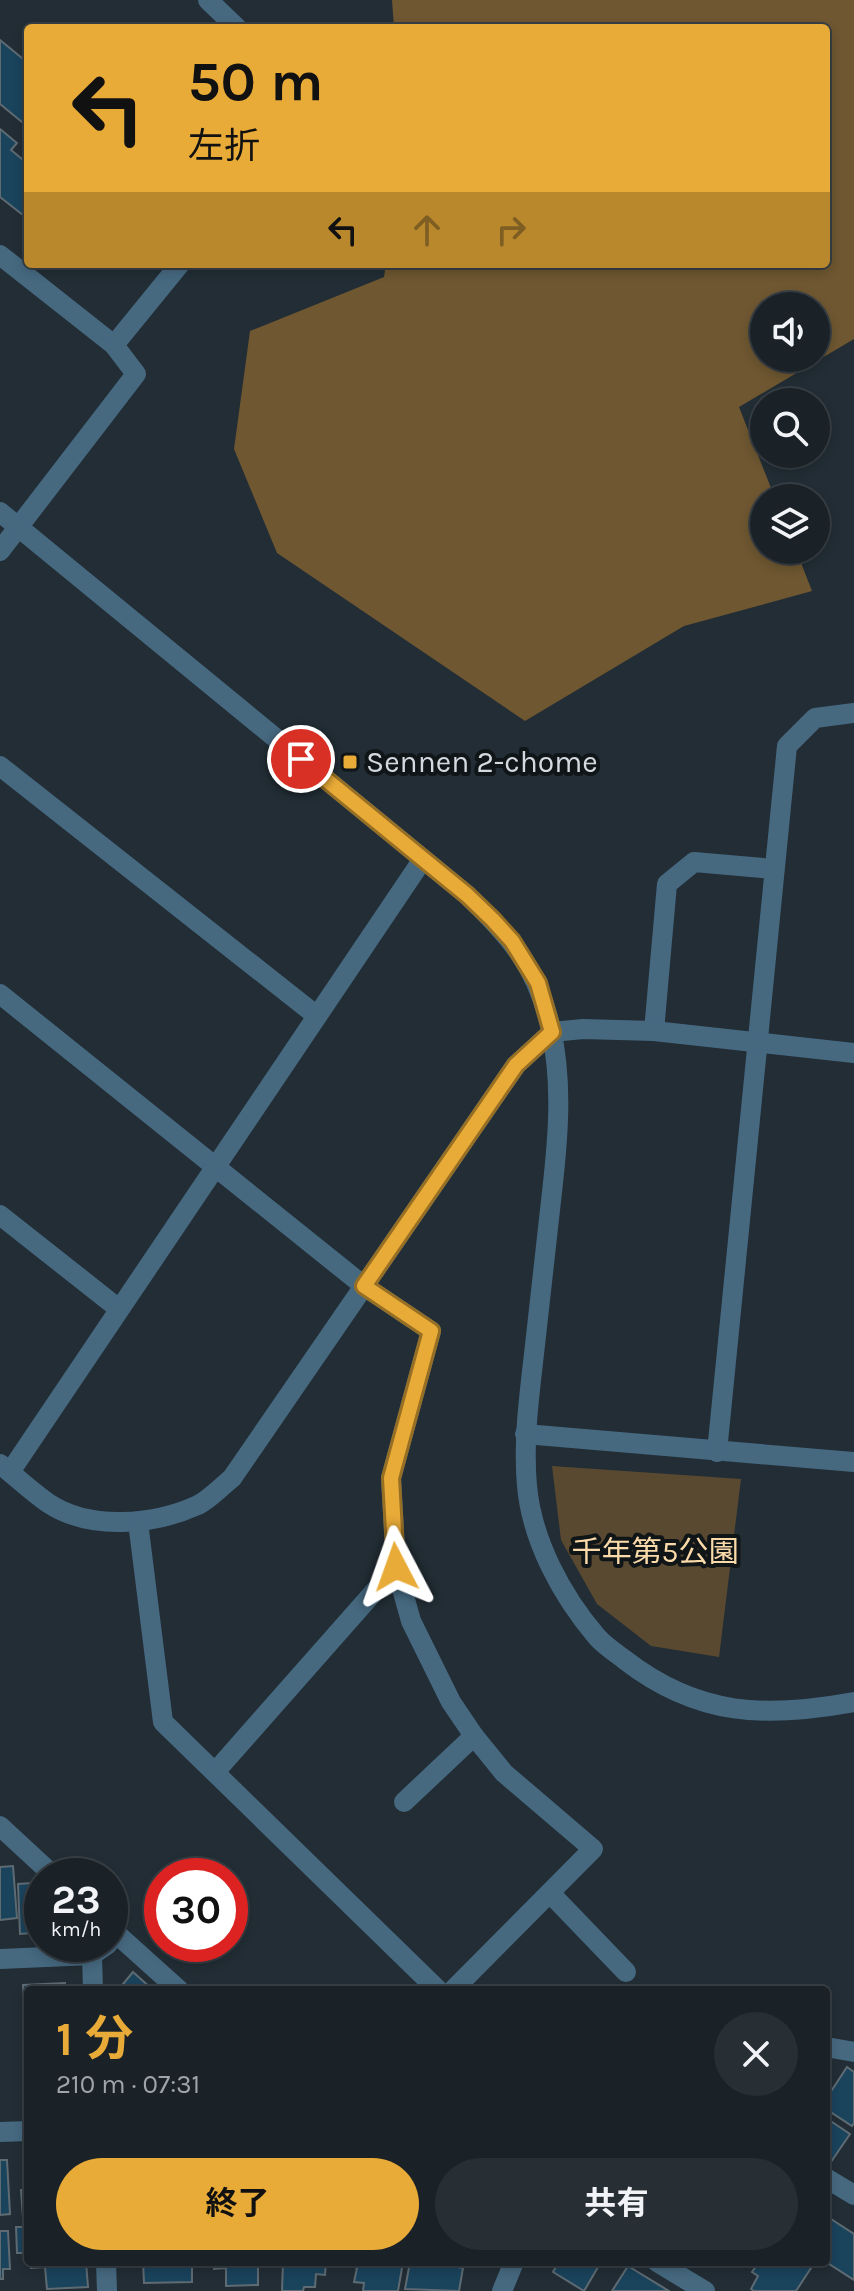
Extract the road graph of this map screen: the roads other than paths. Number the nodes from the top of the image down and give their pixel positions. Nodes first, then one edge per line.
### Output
1 (208, 0) edge
2 (233, 24) edge
3 (0, 255) edge
4 (177, 268) edge
5 (114, 345) junction
6 (0, 512) edge
7 (20, 528) junction
8 (0, 551) edge
9 (854, 713) edge
10 (0, 766) edge
11 (423, 859) junction
12 (774, 869) junction
13 (0, 994) edge
14 (317, 1016) junction
15 (654, 1031) junction
16 (552, 1032) junction
17 (757, 1042) junction
18 (854, 1053) edge
19 (214, 1168) junction
20 (0, 1215) edge
21 (364, 1286) junction
22 (119, 1309) junction
23 (525, 1434) junction
24 (717, 1452) junction
25 (854, 1462) edge
26 (5, 1468) edge
27 (138, 1522) junction
28 (396, 1567) junction
29 (854, 1702) edge
30 (474, 1736) junction
31 (216, 1771) junction
32 (404, 1802) dead end
33 (0, 1826) edge
34 (35, 1858) edge
35 (550, 1893) junction
36 (24, 1955) edge
37 (128, 1955) edge
38 (0, 1959) edge
39 (102, 1962) edge
40 (626, 1972) dead end
41 (94, 1986) edge
42 (173, 1986) edge
43 (434, 1986) edge
44 (457, 1986) edge
45 (830, 2048) edge
46 (854, 2052) edge
47 (24, 2131) edge
48 (0, 2132) edge
49 (830, 2180) edge
50 (854, 2195) edge
51 (106, 2266) edge
52 (512, 2266) edge
53 (664, 2266) edge
54 (107, 2291) edge
55 (502, 2291) edge
56 (705, 2291) edge

1 - 2 street
3 - 5 street
4 - 5 street
5 - 7 street
6 - 7 street
7 - 8 street
7 - 11 street
9 - 12 street
10 - 14 street
11 - 14 street
11 - 16 street
12 - 15 street
12 - 17 street
13 - 19 street
14 - 19 street
15 - 16 street
15 - 17 street
16 - 21 street
16 - 23 street
17 - 18 street
17 - 24 street
19 - 21 street
19 - 22 street
20 - 22 street
21 - 27 street
21 - 28 street
22 - 26 street
23 - 24 street
23 - 29 street
24 - 25 street
26 - 27 street
27 - 31 street
28 - 30 street
28 - 31 street
30 - 32 street
30 - 35 street
31 - 43 street
33 - 34 street
35 - 40 street
35 - 44 street
36 - 38 street
37 - 42 street
39 - 41 street
45 - 46 street
47 - 48 street
49 - 50 street
51 - 54 street
52 - 55 street
53 - 56 street

